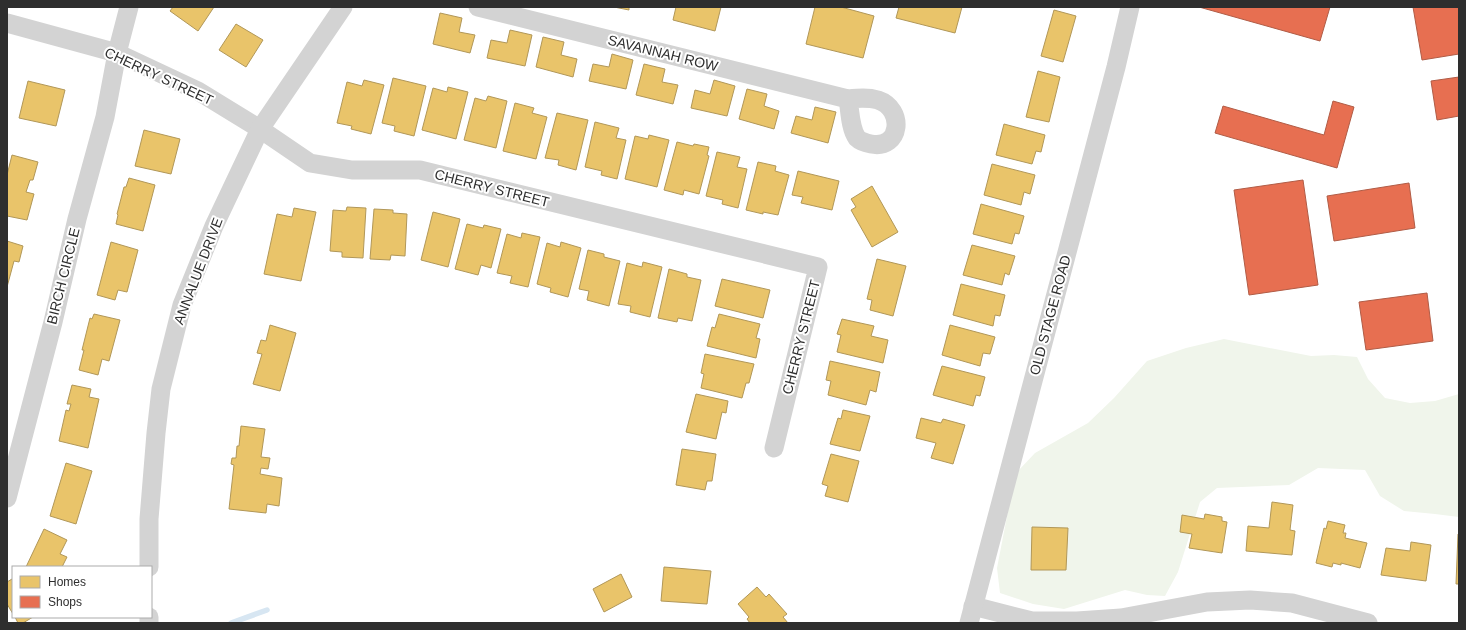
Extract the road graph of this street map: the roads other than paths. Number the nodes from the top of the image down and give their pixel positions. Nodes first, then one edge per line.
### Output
1 (129, 7) edge
2 (343, 7) edge
3 (478, 7) edge
4 (1130, 7) edge
5 (7, 23) edge
6 (117, 53) junction
7 (848, 99) dead end
8 (260, 129) junction
9 (774, 448) dead end
10 (7, 498) edge
11 (149, 566) edge
12 (971, 614) edge
13 (1368, 623) edge

1 - 6 street, BIRCH CIRCLE
2 - 8 street, ANNALUE DRIVE
3 - 7 street, SAVANNAH ROW
4 - 12 street, OLD STAGE ROAD
5 - 6 street, CHERRY STREET
6 - 8 street, CHERRY STREET
6 - 10 street, BIRCH CIRCLE
8 - 9 street, CHERRY STREET
8 - 11 street, ANNALUE DRIVE
12 - 13 street

